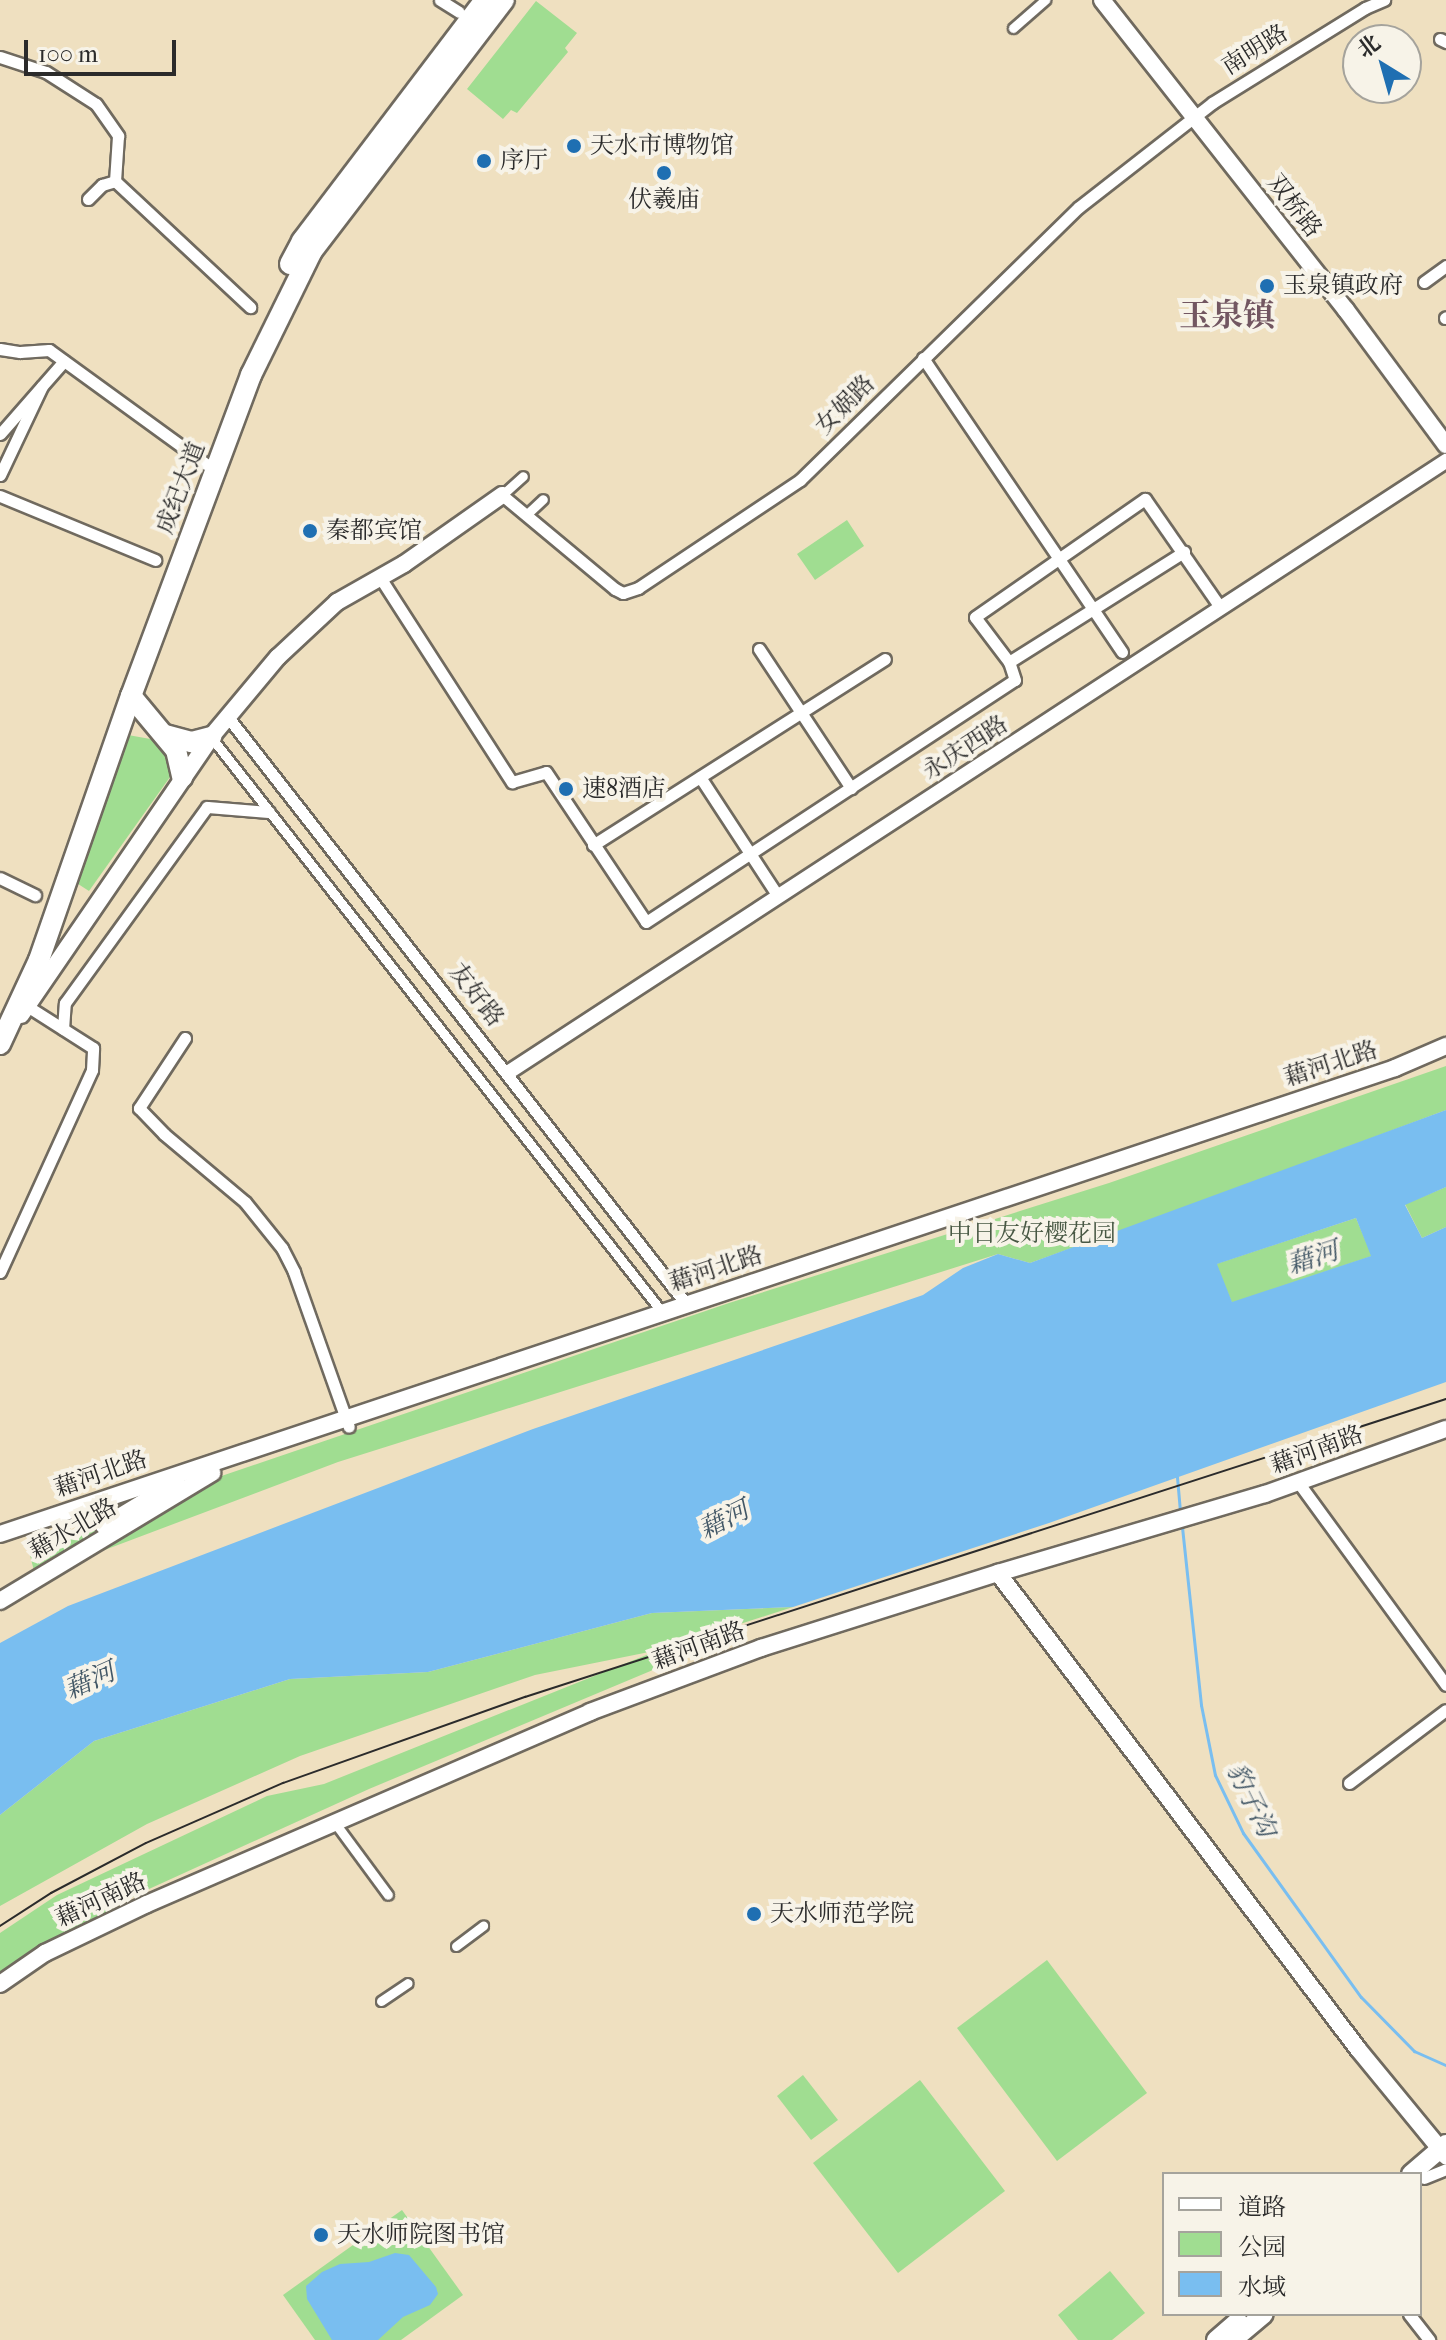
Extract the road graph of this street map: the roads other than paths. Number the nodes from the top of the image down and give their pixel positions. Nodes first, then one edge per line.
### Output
1 (440, 0) edge
2 (485, 0) edge
3 (504, 0) edge
4 (1045, 0) edge
5 (1102, 0) edge
6 (1384, 0) edge
7 (459, 12) dead end
8 (1013, 28) dead end
9 (0, 57) edge
10 (1194, 118) junction
11 (115, 181) junction
12 (88, 199) dead end
13 (1446, 266) edge
14 (1424, 282) dead end
15 (250, 307) dead end
16 (0, 349) edge
17 (923, 358) junction
18 (64, 361) junction
19 (42, 386) junction
20 (0, 434) edge
21 (1446, 445) edge
22 (1446, 461) edge
23 (206, 464) junction
24 (0, 475) edge
25 (523, 476) dead end
26 (502, 495) junction
27 (0, 496) edge
28 (543, 499) dead end
29 (526, 515) junction
30 (1184, 552) junction
31 (1060, 558) junction
32 (155, 560) dead end
33 (381, 579) junction
34 (1220, 607) junction
35 (1094, 609) junction
36 (759, 649) dead end
37 (1122, 652) dead end
38 (885, 659) dead end
39 (1009, 662) junction
40 (131, 696) junction
41 (801, 712) junction
42 (227, 716) junction
43 (165, 735) junction
44 (211, 737) junction
45 (182, 777) junction
46 (700, 777) junction
47 (851, 788) junction
48 (269, 812) junction
49 (593, 845) junction
50 (750, 854) junction
51 (0, 878) edge
52 (35, 895) dead end
53 (778, 896) junction
54 (27, 1006) junction
55 (0, 1020) edge
56 (63, 1029) junction
57 (185, 1038) dead end
58 (0, 1045) edge
59 (1446, 1046) edge
60 (1446, 1056) edge
61 (509, 1072) junction
62 (0, 1272) edge
63 (686, 1304) junction
64 (662, 1312) junction
65 (348, 1422) junction
66 (1446, 1429) edge
67 (209, 1469) junction
68 (1298, 1482) junction
69 (162, 1491) junction
70 (0, 1534) edge
71 (0, 1545) edge
72 (998, 1573) junction
73 (0, 1589) edge
74 (0, 1601) edge
75 (1443, 1672) edge
76 (1446, 1685) edge
77 (1446, 1710) edge
78 (1349, 1783) dead end
79 (335, 1823) junction
80 (388, 1895) dead end
81 (483, 1926) dead end
82 (456, 1946) dead end
83 (408, 1983) dead end
84 (0, 1984) edge
85 (381, 2001) dead end
86 (1445, 2152) edge
87 (1446, 2169) edge
88 (1422, 2175) edge
89 (1422, 2177) edge
90 (1244, 2316) edge
91 (1262, 2316) edge
92 (1411, 2316) edge
93 (1216, 2340) edge
94 (1233, 2340) edge
95 (1429, 2340) edge

1 - 7 street
2 - 23 highway, 成纪大道
3 - 40 highway, 成纪大道
4 - 8 street
5 - 10 main road, 双桥路
6 - 10 street, 南明路
9 - 11 street
10 - 17 street, 女娲路
10 - 21 main road, 双桥路
11 - 12 street
11 - 15 street
13 - 14 street
16 - 18 street
17 - 29 street, 女娲路
17 - 31 street
18 - 19 street
18 - 23 street
19 - 20 street
19 - 24 street
22 - 34 street, 永庆西路
23 - 55 highway, 成纪大道
25 - 26 street
26 - 29 street, 女娲路
26 - 33 main road
27 - 32 street
28 - 29 street
30 - 31 street
30 - 34 street
30 - 35 street
31 - 35 street
31 - 39 street
33 - 42 main road
33 - 49 street
34 - 53 street, 永庆西路
35 - 37 street
35 - 39 street
36 - 41 street
38 - 41 street
39 - 47 street
40 - 43 highway
40 - 58 highway, 成纪大道
41 - 46 street
41 - 47 street
42 - 44 main road
42 - 61 street, 友好路
43 - 44 highway
43 - 45 highway
44 - 45 main road
44 - 48 street, 友好路
45 - 54 main road
46 - 49 street
46 - 50 street
47 - 50 street
48 - 56 street
48 - 64 street, 友好路
49 - 50 street
50 - 53 street
51 - 52 street
53 - 61 street, 永庆西路
54 - 56 street
54 - 58 main road
56 - 62 street
57 - 65 street
59 - 63 main road, 藉河北路
60 - 65 main road, 藉河北路
61 - 63 street, 友好路
63 - 64 main road, 藉河北路
64 - 65 main road, 藉河北路
65 - 67 main road, 藉河北路
66 - 68 main road, 藉河南路
67 - 69 main road, 藉河北路
67 - 70 main road, 藉河北路
67 - 74 main road, 藉水北路
68 - 72 main road, 藉河南路
68 - 75 street
69 - 71 main road, 藉河北路
69 - 73 main road, 藉水北路
72 - 79 main road, 藉河南路
72 - 86 main road
75 - 76 street
77 - 78 street
79 - 80 street
79 - 84 main road, 藉河南路
81 - 82 street
83 - 85 street
86 - 88 main road
87 - 89 street
90 - 93 main road
91 - 94 main road
92 - 95 street

